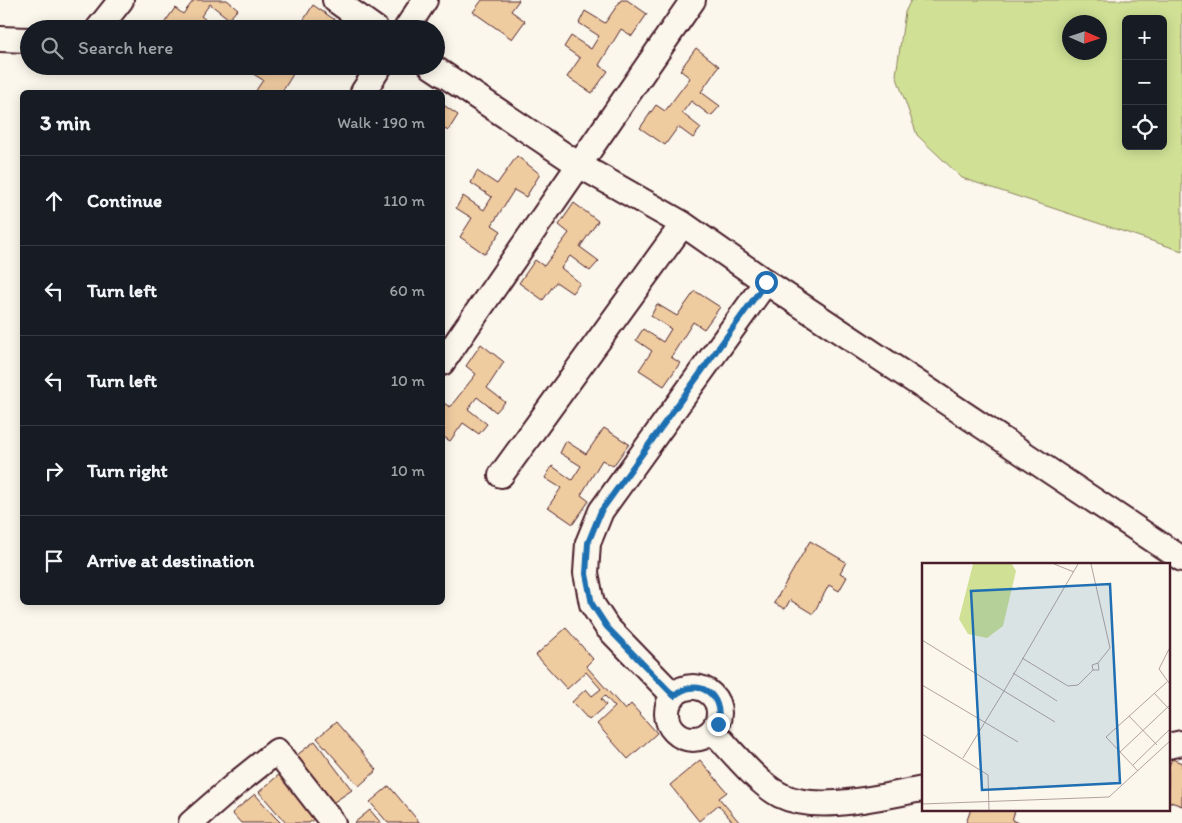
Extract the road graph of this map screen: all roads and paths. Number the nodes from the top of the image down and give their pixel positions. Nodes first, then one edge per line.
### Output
1 (121, 0) edge
2 (335, 0) edge
3 (425, 0) edge
4 (693, 0) edge
5 (105, 20) edge
6 (363, 20) edge
7 (412, 20) edge
8 (0, 39) edge
9 (20, 40) edge
10 (374, 75) edge
11 (444, 75) edge
12 (364, 90) edge
13 (578, 165) junction
14 (683, 224) junction
15 (766, 282) junction
16 (445, 359) edge
17 (501, 475) dead end
18 (1182, 558) edge
19 (674, 696) junction
20 (713, 731) junction
21 (922, 788) edge
22 (191, 823) edge
23 (333, 823) edge

1 - 5 street
2 - 6 street
3 - 7 street
4 - 13 street
8 - 9 street
10 - 12 street
11 - 13 street
13 - 14 street
13 - 16 street
14 - 15 street
14 - 17 street
15 - 18 street
15 - 19 street
19 - 20 street
19 - 20 street
20 - 21 street
22 - 23 street

